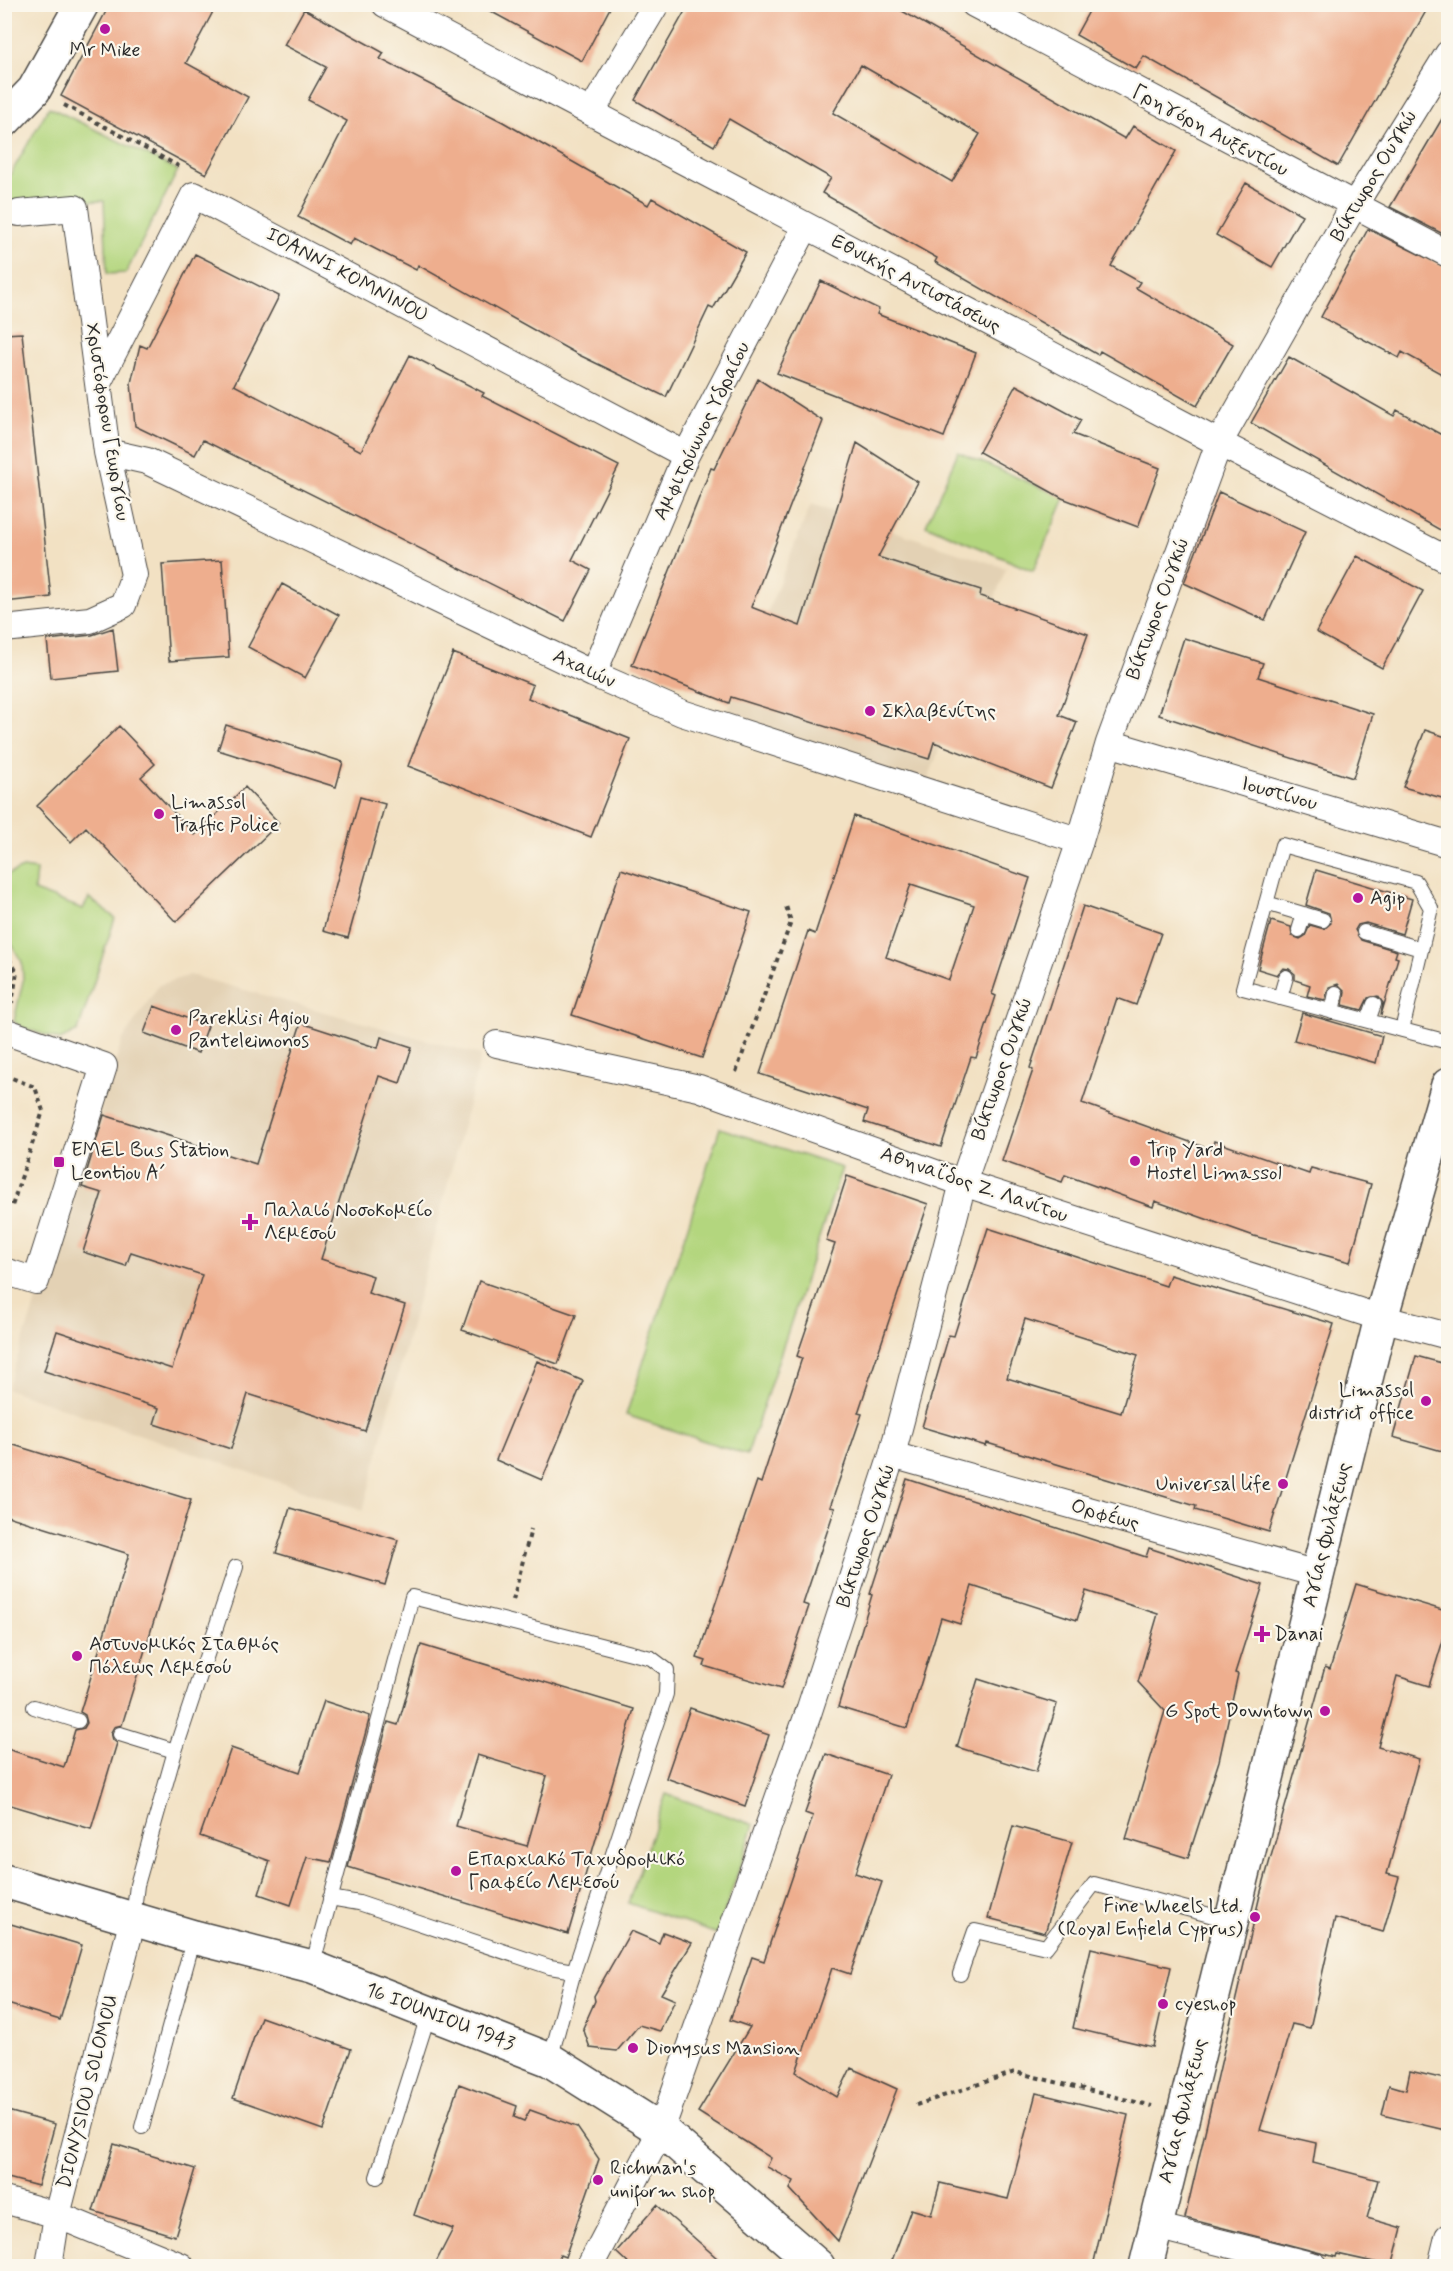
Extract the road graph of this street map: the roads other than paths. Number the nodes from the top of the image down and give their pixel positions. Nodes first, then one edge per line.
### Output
1 (82, 4) edge
2 (385, 4) edge
3 (656, 4) edge
4 (974, 4) edge
5 (1449, 54) edge
6 (592, 111) junction
7 (4, 121) edge
8 (1353, 207) junction
9 (19, 213) dead end
10 (806, 226) junction
11 (1449, 254) edge
12 (98, 383) junction
13 (1219, 443) junction
14 (107, 452) junction
15 (686, 455) junction
16 (1449, 560) edge
17 (4, 629) edge
18 (593, 674) junction
19 (1109, 743) junction
20 (1080, 841) junction
21 (1449, 844) edge
22 (1266, 903) junction
23 (1304, 914) junction
24 (1323, 920) dead end
25 (1299, 930) dead end
26 (1364, 932) dead end
27 (1393, 941) junction
28 (1421, 949) junction
29 (1388, 955) dead end
30 (1286, 977) dead end
31 (1336, 993) dead end
32 (1280, 998) junction
33 (1374, 1004) dead end
34 (1332, 1012) junction
35 (7, 1020) edge
36 (1368, 1021) junction
37 (1402, 1030) junction
38 (1449, 1042) edge
39 (497, 1044) dead end
40 (1449, 1085) edge
41 (963, 1183) junction
42 (4, 1271) edge
43 (1381, 1318) junction
44 (1449, 1336) edge
45 (892, 1455) junction
46 (236, 1566) dead end
47 (1317, 1574) junction
48 (34, 1707) dead end
49 (78, 1721) dead end
50 (120, 1734) dead end
51 (175, 1751) junction
52 (4, 1881) edge
53 (330, 1898) junction
54 (133, 1918) junction
55 (1232, 1921) junction
56 (194, 1937) junction
57 (312, 1967) junction
58 (574, 1971) junction
59 (960, 1974) dead end
60 (429, 2013) junction
61 (550, 2060) junction
62 (142, 2127) dead end
63 (661, 2130) junction
64 (377, 2177) dead end
65 (4, 2200) edge
66 (57, 2215) junction
67 (1155, 2226) junction
68 (1449, 2237) edge
69 (49, 2266) edge
70 (182, 2266) edge
71 (590, 2266) edge
72 (818, 2266) edge
73 (1146, 2266) edge
74 (1315, 2266) edge
75 (1441, 2266) edge

1 - 7 main road
2 - 6 street, Εθνικής Αντιστάσεως
3 - 6 street
4 - 8 street, Γρηγόρη Αυξεντίου
5 - 8 street, Βίκτωρος Ουγκώ
6 - 10 street, Εθνικής Αντιστάσεως
8 - 11 street, Γρηγόρη Αυξεντίου
8 - 13 street, Βίκτωρος Ουγκώ
9 - 12 street, Χριστόφορου Γεωργίου
10 - 13 street, Εθνικής Αντιστάσεως
10 - 15 street, Αμφιτρύωνος Υδραίου
12 - 14 street, Χριστόφορου Γεωργίου
12 - 15 street, IOANNI KOMNINOU
13 - 16 street, Εθνικής Αντιστάσεως
13 - 19 street, Βίκτωρος Ουγκώ
14 - 17 street, Χριστόφορου Γεωργίου
14 - 18 street, Αχαιών
15 - 18 street, Αμφιτρύωνος Υδραίου
18 - 20 street, Αχαιών
19 - 20 street, Βίκτωρος Ουγκώ
19 - 21 street, Ιουστίνου
20 - 41 street, Βίκτωρος Ουγκώ
22 - 23 lane
22 - 28 lane
22 - 32 lane
23 - 24 lane
23 - 25 lane
26 - 27 lane
27 - 28 lane
27 - 29 lane
28 - 37 lane
30 - 32 lane
31 - 34 lane
32 - 34 lane
33 - 36 lane
34 - 36 lane
35 - 42 street
36 - 37 lane
37 - 38 lane
39 - 41 street, Αθηναΐδος Ζ. Λανίτου
40 - 43 main road, Αγίας Φυλάξεως
41 - 43 street, Αθηναΐδος Ζ. Λανίτου
41 - 45 street, Βίκτωρος Ουγκώ
43 - 44 street, Αθηναΐδος Ζ. Λανίτου
43 - 47 main road, Αγίας Φυλάξεως
45 - 47 street, Ορφέως
45 - 63 street, Βίκτωρος Ουγκώ
46 - 51 lane
47 - 55 main road, Αγίας Φυλάξεως
48 - 49 lane
50 - 51 lane
51 - 54 lane
52 - 54 main road, 16 IOUNIOU 1943
53 - 57 lane
53 - 58 lane
53 - 58 lane
54 - 56 main road, 16 IOUNIOU 1943
54 - 66 street, DIONYSIOU SOLOMOU
55 - 59 lane
55 - 67 main road, Αγίας Φυλάξεως
56 - 57 main road, 16 IOUNIOU 1943
56 - 62 lane
57 - 60 main road, 16 IOUNIOU 1943
58 - 61 lane
60 - 61 main road, 16 IOUNIOU 1943
60 - 64 lane
61 - 63 main road, 16 IOUNIOU 1943
63 - 71 street, Βίκτωρος Ουγκώ
63 - 72 main road, 16 IOUNIOU 1943
65 - 66 street
66 - 69 street, DIONYSIOU SOLOMOU
66 - 70 street
67 - 73 main road, Αγίας Φυλάξεως
67 - 74 street
68 - 75 street

